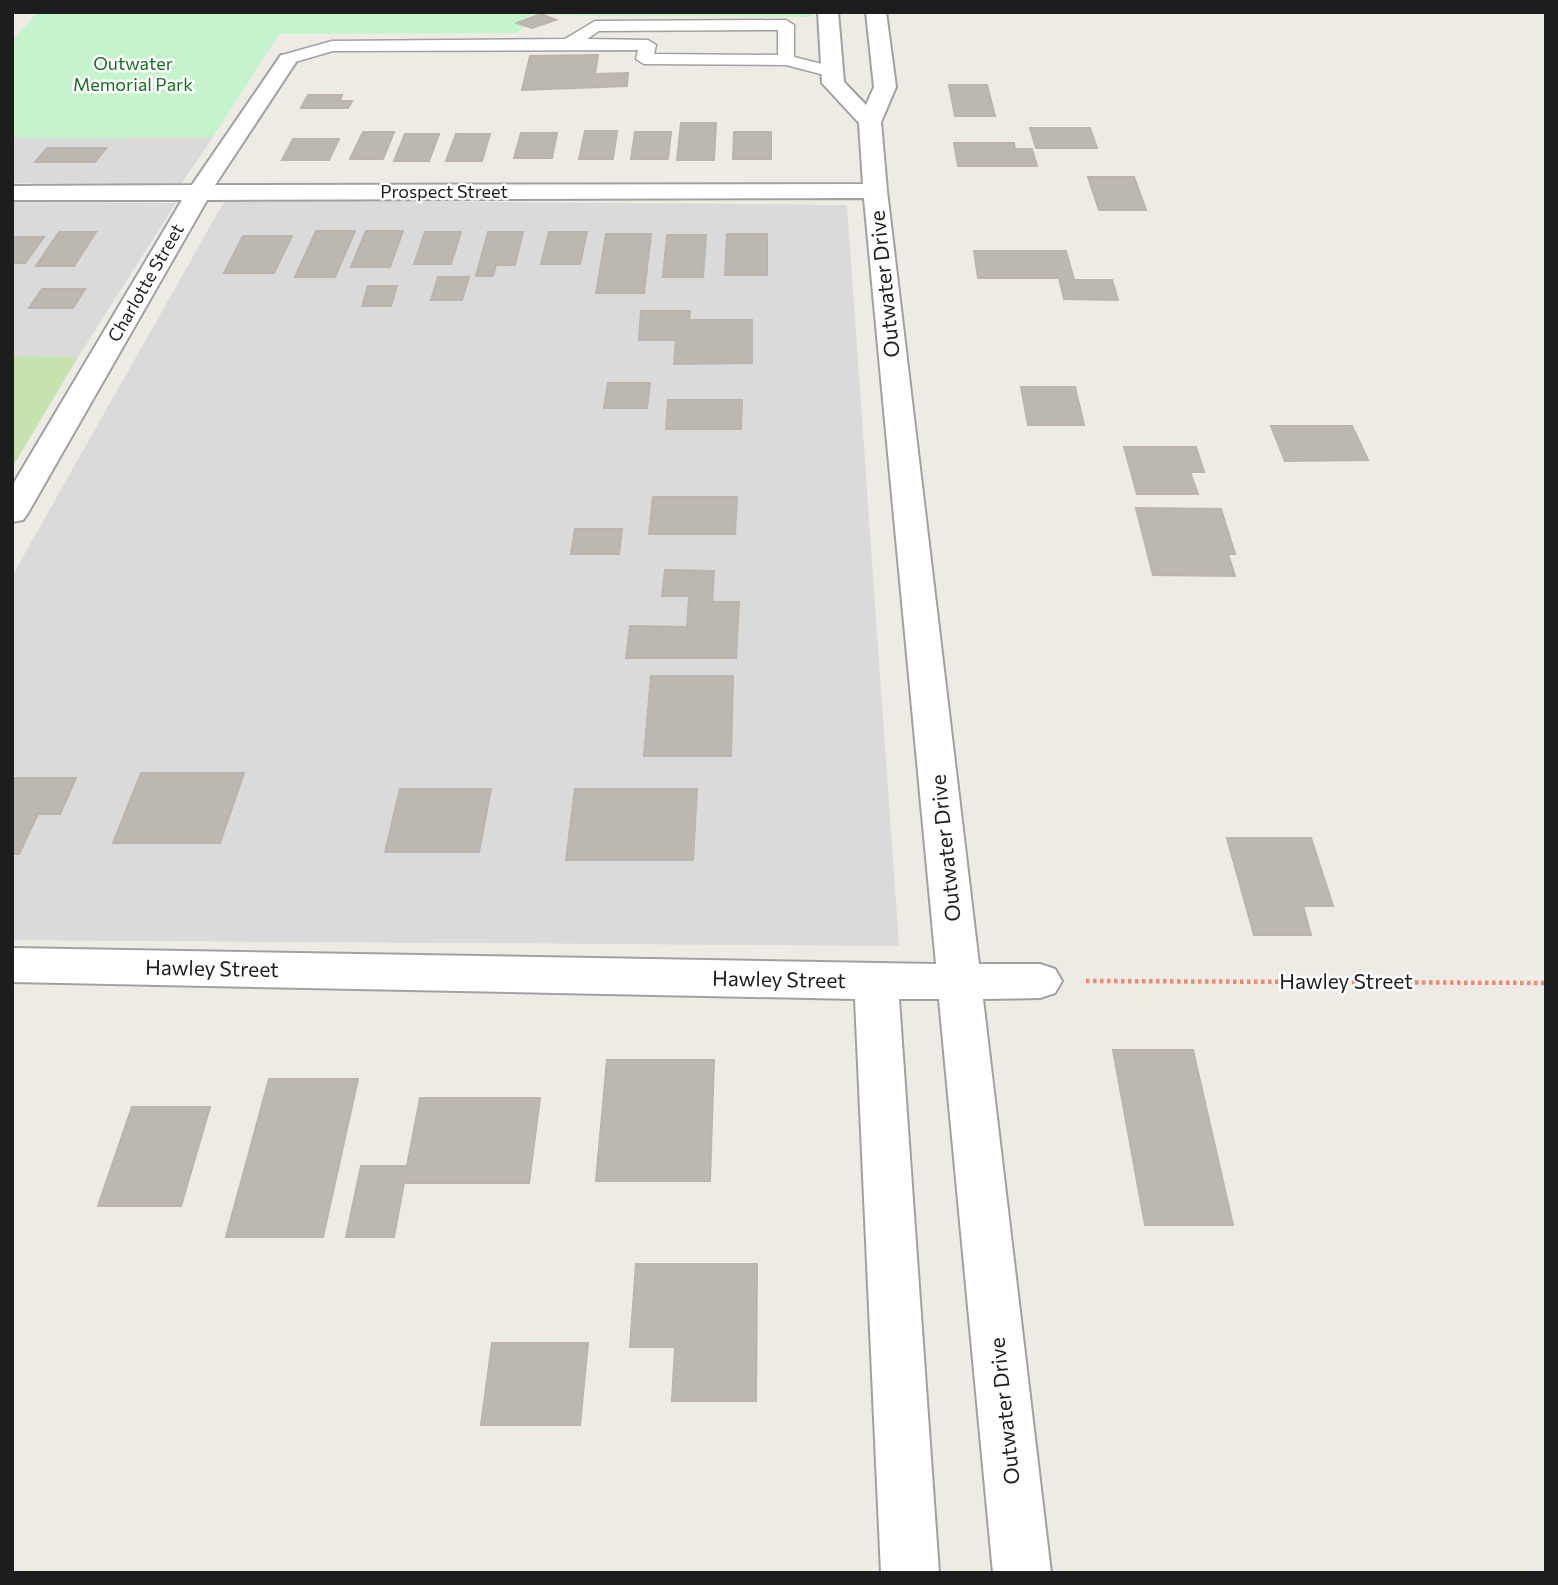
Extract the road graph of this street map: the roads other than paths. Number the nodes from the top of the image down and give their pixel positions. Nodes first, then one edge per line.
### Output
1 (828, 12) edge
2 (876, 12) edge
3 (569, 44) junction
4 (288, 59) joint
5 (786, 60) junction
6 (832, 72) junction
7 (870, 122) junction
8 (875, 191) junction
9 (200, 192) junction
10 (12, 193) edge
11 (12, 513) edge
12 (12, 965) edge
13 (960, 981) junction
14 (1040, 981) road end
15 (876, 982) junction
16 (910, 1573) edge
17 (1022, 1573) edge

1 - 6 street
2 - 7 street, Outwater Drive
3 - 4 lane
3 - 5 lane
3 - 5 lane
4 - 9 street, Charlotte Street
5 - 6 lane
6 - 7 street
7 - 8 street, Outwater Drive
8 - 9 street, Prospect Street
8 - 13 street, Outwater Drive
9 - 10 street, Prospect Street
9 - 11 street, Charlotte Street
12 - 15 street, Hawley Street
13 - 14 street, Hawley Street
13 - 15 street, Hawley Street
13 - 17 street, Outwater Drive
15 - 16 street

